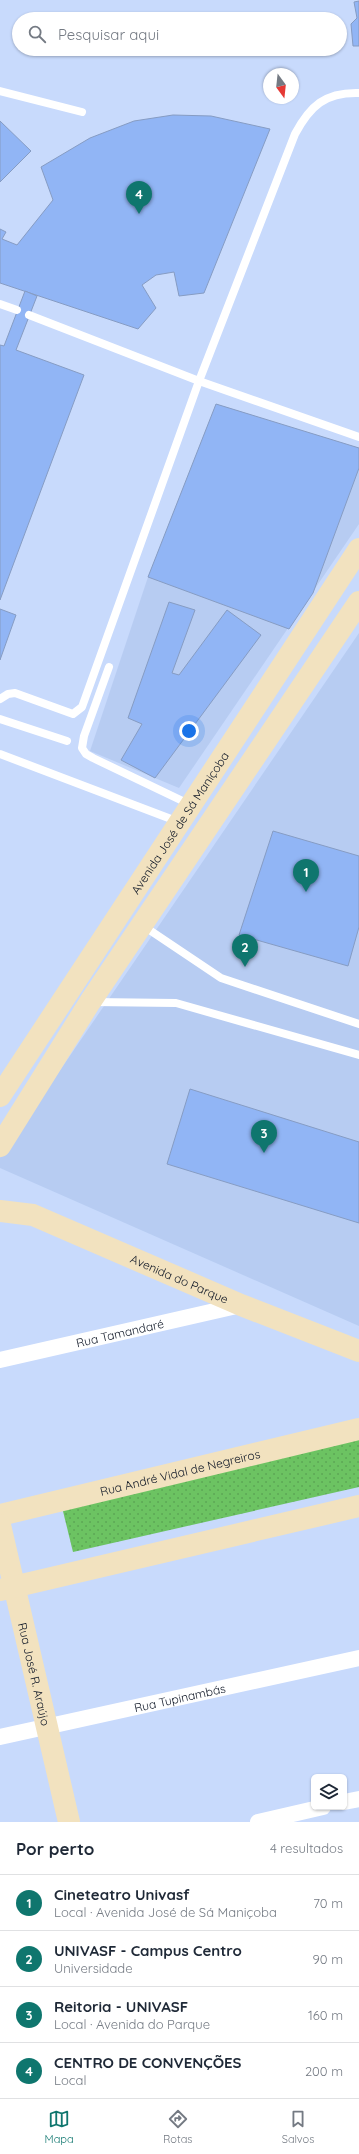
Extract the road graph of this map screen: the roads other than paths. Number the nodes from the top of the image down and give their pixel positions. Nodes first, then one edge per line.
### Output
1 (0, 91) edge
2 (359, 92) edge
3 (82, 112) dead end
4 (0, 304) edge
5 (17, 310) dead end
6 (30, 315) dead end
7 (199, 381) junction
8 (359, 437) edge
9 (359, 549) edge
10 (359, 602) edge
11 (108, 667) dead end
12 (0, 699) edge
13 (0, 719) edge
14 (67, 741) dead end
15 (0, 754) edge
16 (186, 814) junction
17 (142, 925) junction
18 (90, 1002) junction
19 (359, 1024) edge
20 (359, 1055) edge
21 (0, 1096) edge
22 (0, 1146) edge
23 (0, 1211) edge
24 (241, 1305) junction
25 (359, 1351) edge
26 (0, 1360) edge
27 (359, 1429) edge
28 (359, 1506) edge
29 (0, 1515) edge
30 (0, 1525) edge
31 (7, 1588) edge
32 (359, 1658) edge
33 (46, 1727) junction
34 (0, 1737) edge
35 (359, 1799) edge
36 (347, 1801) edge
37 (311, 1810) edge
38 (69, 1822) edge
39 (258, 1822) edge

1 - 3 lane
2 - 7 lane
4 - 5 lane
6 - 7 lane
7 - 8 lane
7 - 12 lane
9 - 16 main road, Avenida José de Sá Maniçoba
10 - 17 main road, Avenida José de Sá Maniçoba
11 - 16 lane
13 - 14 lane
15 - 16 lane
16 - 21 main road, Avenida José de Sá Maniçoba
17 - 18 main road, Avenida José de Sá Maniçoba
17 - 19 lane
18 - 20 lane
18 - 22 main road, Avenida José de Sá Maniçoba
23 - 24 main road, Avenida do Parque
24 - 25 main road, Avenida do Parque
24 - 26 street, Rua Tamandaré
27 - 29 main road, Rua André Vidal de Negreiros
28 - 31 main road
30 - 31 main road, Rua José R. Araújo
31 - 33 main road, Rua José R. Araújo
32 - 33 street, Rua Tupinambás
33 - 34 street, Rua Tupinambás
33 - 38 main road, Rua José R. Araújo
35 - 36 street
37 - 39 street

